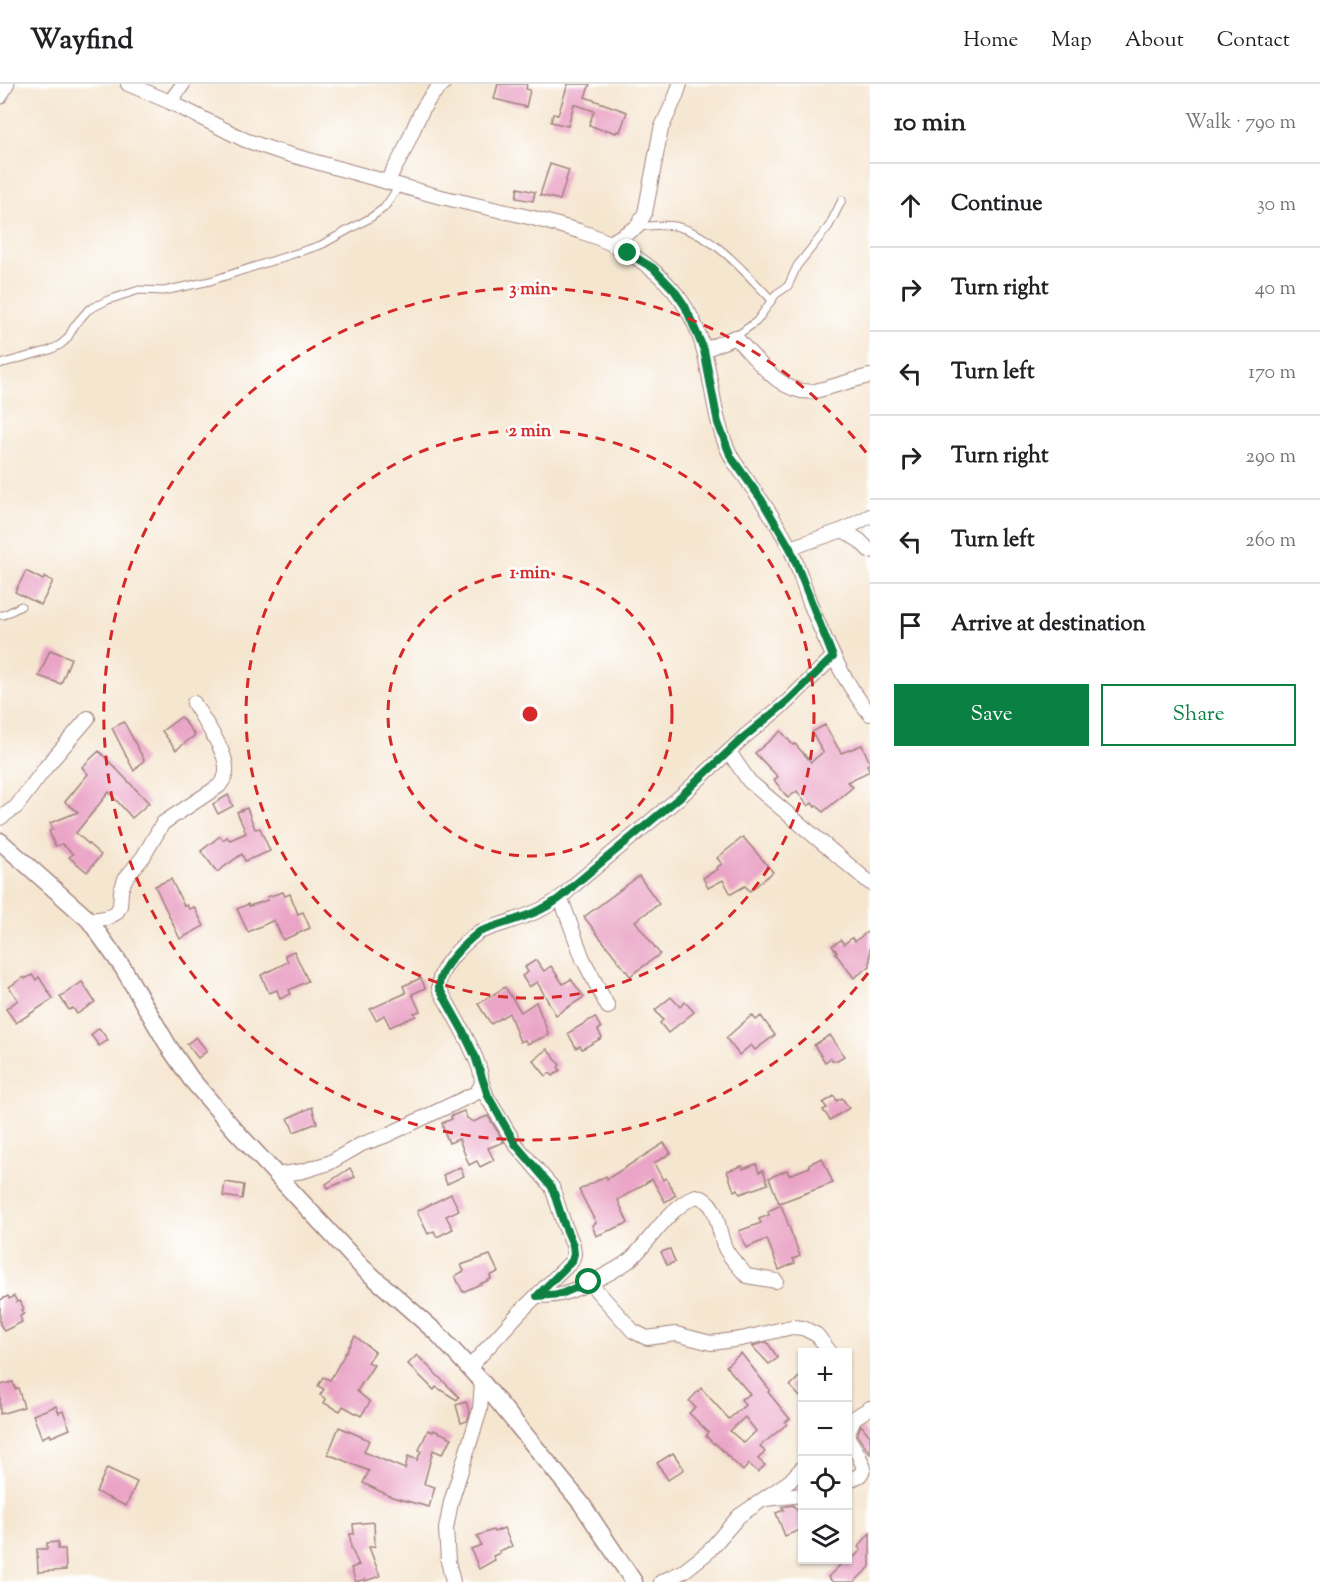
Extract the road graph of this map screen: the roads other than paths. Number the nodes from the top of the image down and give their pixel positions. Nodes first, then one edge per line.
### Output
1 (7, 84) edge
2 (128, 84) edge
3 (183, 84) edge
4 (443, 84) edge
5 (680, 84) edge
6 (0, 97) edge
7 (170, 102) junction
8 (393, 183) junction
9 (842, 200) dead end
10 (638, 227) junction
11 (610, 243) junction
12 (772, 300) junction
13 (735, 337) junction
14 (704, 350) junction
15 (0, 364) edge
16 (870, 376) edge
17 (870, 516) edge
18 (843, 530) junction
19 (790, 548) junction
20 (870, 551) edge
21 (21, 606) dead end
22 (0, 615) edge
23 (833, 657) junction
24 (194, 703) dead end
25 (870, 714) edge
26 (88, 718) dead end
27 (729, 752) junction
28 (0, 818) edge
29 (0, 841) edge
30 (870, 883) edge
31 (561, 899) junction
32 (89, 920) junction
33 (608, 1007) dead end
34 (482, 1083) junction
35 (276, 1175) junction
36 (776, 1281) dead end
37 (589, 1282) junction
38 (537, 1296) junction
39 (826, 1348) edge
40 (469, 1368) junction
41 (482, 1382) junction
42 (870, 1408) edge
43 (852, 1420) edge
44 (852, 1444) edge
45 (798, 1472) edge
46 (852, 1479) edge
47 (798, 1496) edge
48 (764, 1500) junction
49 (453, 1582) edge
50 (634, 1582) edge
51 (661, 1582) edge

1 - 6 street
2 - 7 street
3 - 7 street
4 - 8 street
5 - 10 street
7 - 8 street
8 - 11 street
8 - 15 lane
9 - 12 lane
10 - 11 street
10 - 12 lane
11 - 14 street
12 - 13 lane
13 - 14 street
13 - 16 street
14 - 19 street
17 - 18 street
18 - 19 street
18 - 20 street
19 - 23 street
21 - 22 lane
23 - 25 street
23 - 27 street
24 - 32 street
26 - 28 street
27 - 30 street
27 - 31 street
29 - 32 street
31 - 33 street
31 - 34 street
32 - 35 street
34 - 35 street
34 - 38 street
35 - 40 street
36 - 37 street
37 - 38 street
37 - 39 street
38 - 40 street
40 - 41 street
41 - 49 street
41 - 50 street
42 - 43 street
44 - 46 street
45 - 48 street
47 - 48 street
48 - 51 street

